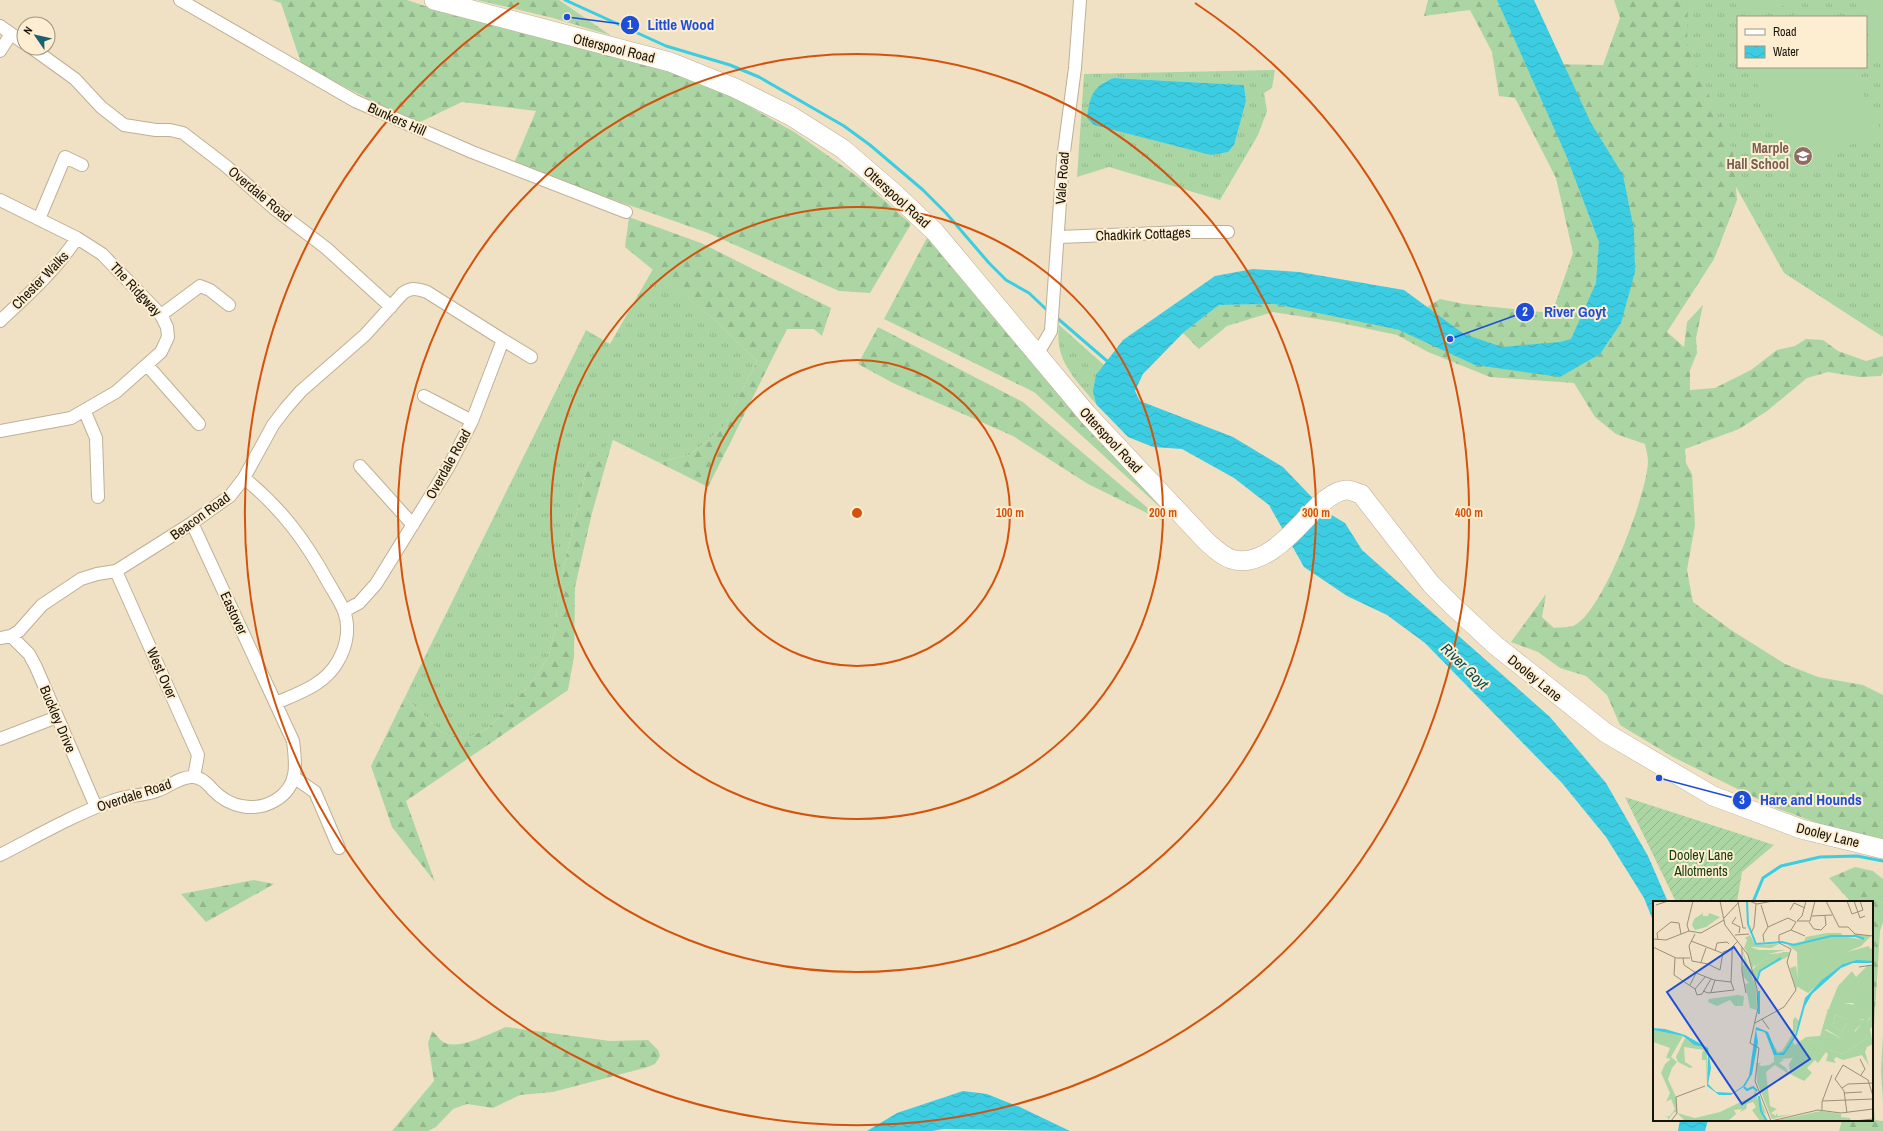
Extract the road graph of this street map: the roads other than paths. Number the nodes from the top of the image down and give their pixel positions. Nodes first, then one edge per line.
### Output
1 (180, 0) edge
2 (434, 0) edge
3 (1080, 0) edge
4 (0, 26) edge
5 (11, 34) junction
6 (16, 37) edge
7 (0, 52) edge
8 (43, 56) edge
9 (82, 165) dead end
10 (0, 200) edge
11 (626, 212) dead end
12 (39, 219) junction
13 (1228, 232) dead end
14 (1059, 237) junction
15 (77, 238) junction
16 (229, 305) dead end
17 (391, 308) junction
18 (161, 316) junction
19 (0, 321) edge
20 (504, 340) junction
21 (1038, 353) junction
22 (531, 357) dead end
23 (147, 365) junction
24 (424, 396) dead end
25 (85, 412) junction
26 (472, 421) junction
27 (199, 424) dead end
28 (0, 431) edge
29 (360, 466) dead end
30 (244, 478) junction
31 (98, 497) dead end
32 (192, 523) junction
33 (413, 525) junction
34 (1248, 560) joint
35 (116, 571) junction
36 (344, 611) junction
37 (6, 637) edge
38 (276, 703) junction
39 (57, 717) junction
40 (0, 739) edge
41 (194, 777) junction
42 (294, 778) junction
43 (96, 807) junction
44 (339, 848) dead end
45 (1883, 849) edge
46 (0, 855) edge

1 - 11 street, Bunkers Hill
2 - 21 main road, Otterspool Road
3 - 14 street, Vale Road
4 - 5 street
5 - 6 street
5 - 7 street
8 - 17 street, Overdale Road
9 - 12 street
10 - 12 street, The Ridgway
12 - 15 street, The Ridgway
13 - 14 street, Chadkirk Cottages
14 - 21 street, Vale Road
15 - 18 street, The Ridgway
15 - 19 street, Chester Walks
16 - 18 street
17 - 20 street
17 - 30 street, Beacon Road
18 - 23 street, The Ridgway
20 - 22 street
20 - 26 street, Overdale Road
21 - 34 main road, Otterspool Road
23 - 25 street, The Ridgway
23 - 27 street
24 - 26 street
25 - 28 street, The Ridgway
25 - 31 street
26 - 33 street, Overdale Road
29 - 33 street
30 - 32 street, Beacon Road
30 - 36 street
32 - 35 street, Beacon Road
32 - 38 street, Eastover
33 - 36 street, Overdale Road
34 - 45 main road, Dooley Lane
35 - 37 street, Beacon Road
35 - 41 street, West Over
36 - 38 street
37 - 39 street, Buckley Drive
38 - 42 street
39 - 40 street
39 - 43 street, Buckley Drive
41 - 42 street
41 - 43 street, Overdale Road
42 - 44 street
43 - 46 street, Overdale Road

